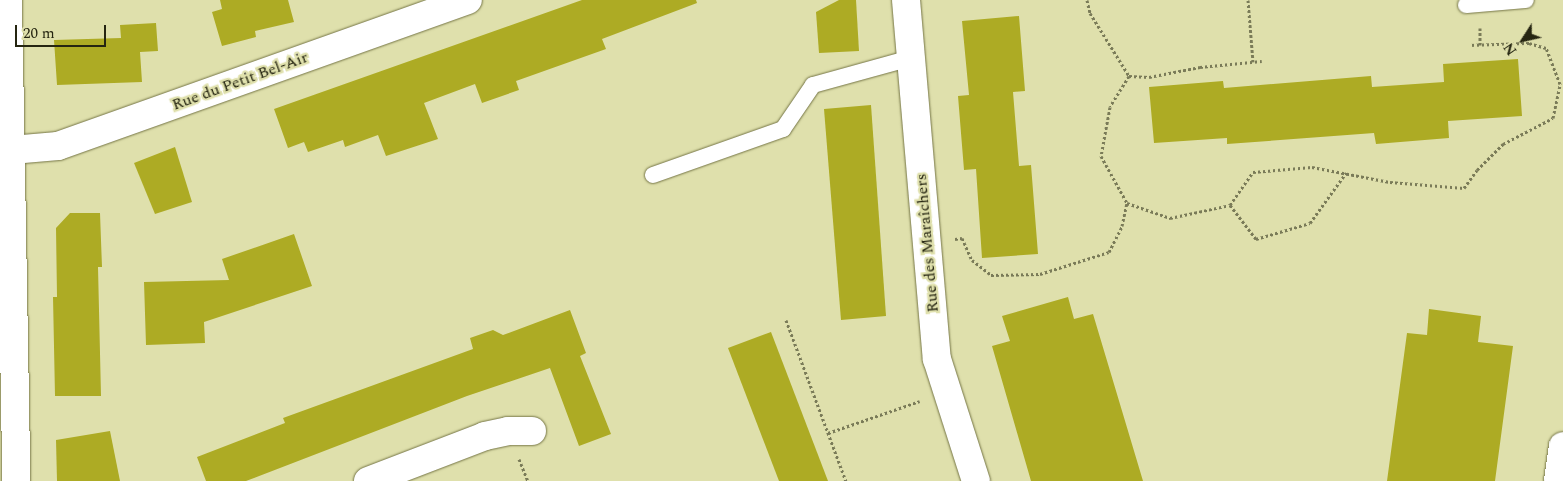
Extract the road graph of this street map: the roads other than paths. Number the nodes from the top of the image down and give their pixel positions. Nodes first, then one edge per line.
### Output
1 (8, 0) edge
2 (468, 0) edge
3 (906, 0) edge
4 (1526, 0) edge
5 (1466, 5) dead end
6 (911, 58) junction
7 (5, 152) edge
8 (653, 175) dead end
9 (532, 431) dead end
10 (1563, 446) edge
11 (16, 481) edge
12 (368, 481) edge
13 (976, 481) edge
14 (1558, 481) edge

1 - 7 street
2 - 7 street, Rue du Petit Bel-Air
3 - 6 street, Rue des Maraîchers
4 - 5 lane
6 - 8 lane
6 - 13 street, Rue des Maraîchers
7 - 11 street
9 - 12 street
10 - 14 street

